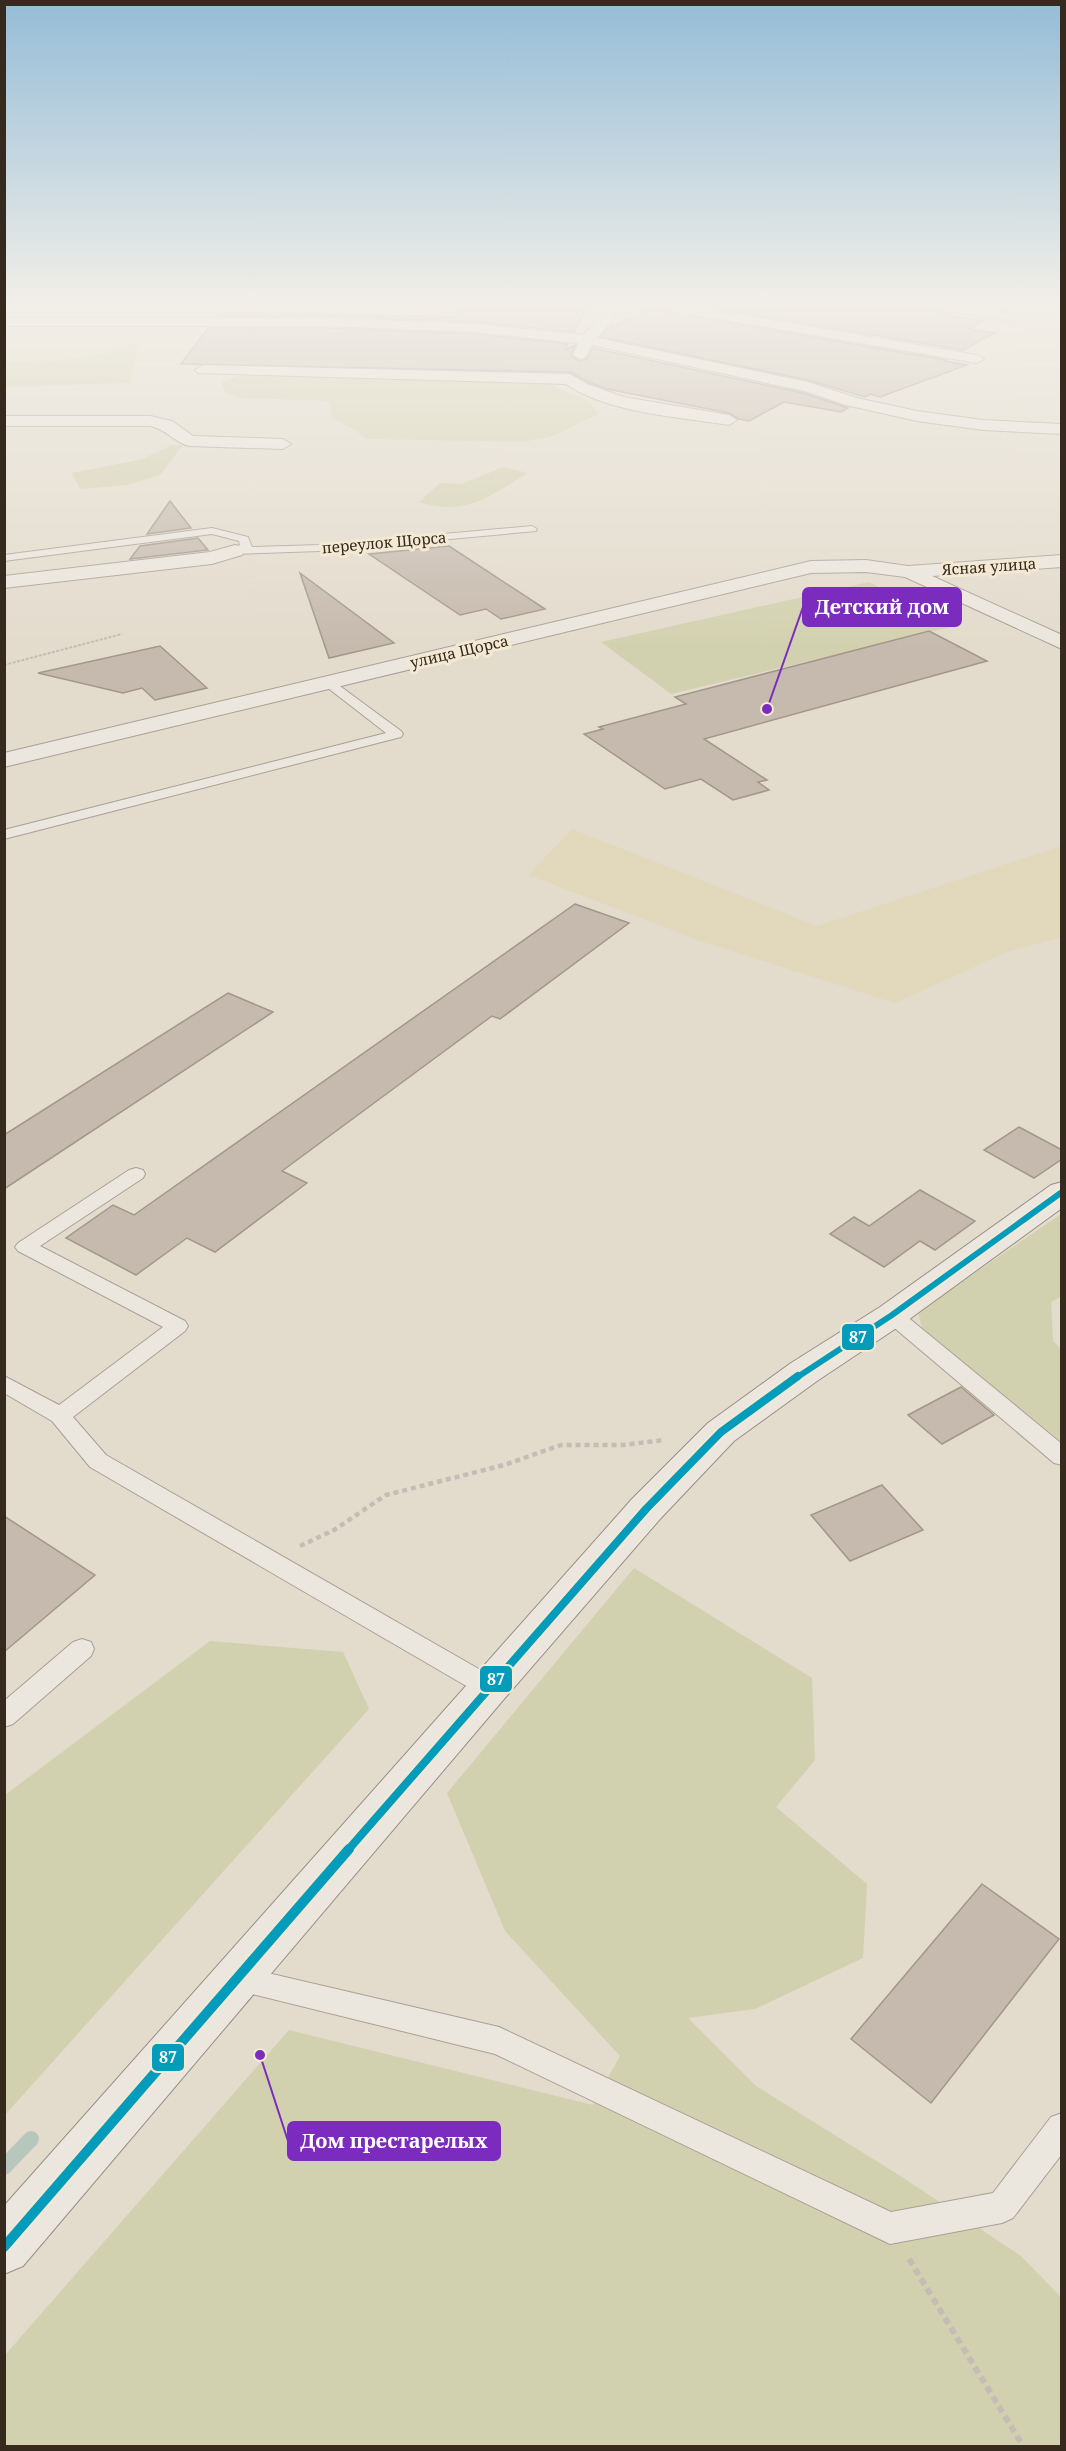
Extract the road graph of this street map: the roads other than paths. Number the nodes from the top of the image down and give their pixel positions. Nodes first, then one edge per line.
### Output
1 (720, 418) edge
2 (931, 418) edge
3 (729, 420) dead end
4 (4, 421) edge
5 (1062, 429) edge
6 (283, 444) dead end
7 (532, 529) dead end
8 (235, 551) junction
9 (4, 558) edge
10 (1062, 561) edge
11 (912, 571) junction
12 (4, 582) edge
13 (1062, 643) edge
14 (329, 682) junction
15 (4, 760) edge
16 (4, 836) edge
17 (136, 1174) dead end
18 (1062, 1192) edge
19 (892, 1315) junction
20 (4, 1383) edge
21 (60, 1416) junction
22 (1062, 1457) edge
23 (82, 1649) dead end
24 (489, 1687) junction
25 (4, 1717) edge
26 (237, 1978) junction
27 (1062, 2128) edge
28 (4, 2247) edge

1 - 3 street
2 - 5 street
4 - 6 street
7 - 8 lane, переулок Щорса
8 - 9 lane
8 - 12 street
10 - 11 street, Ясная улица
11 - 13 street
11 - 14 street, улица Щорса
14 - 15 street, улица Щорса
14 - 16 lane
17 - 21 lane
18 - 19 street
19 - 22 lane
19 - 24 street
20 - 21 lane
21 - 24 lane
23 - 25 lane
24 - 26 street
26 - 27 lane
26 - 28 street

